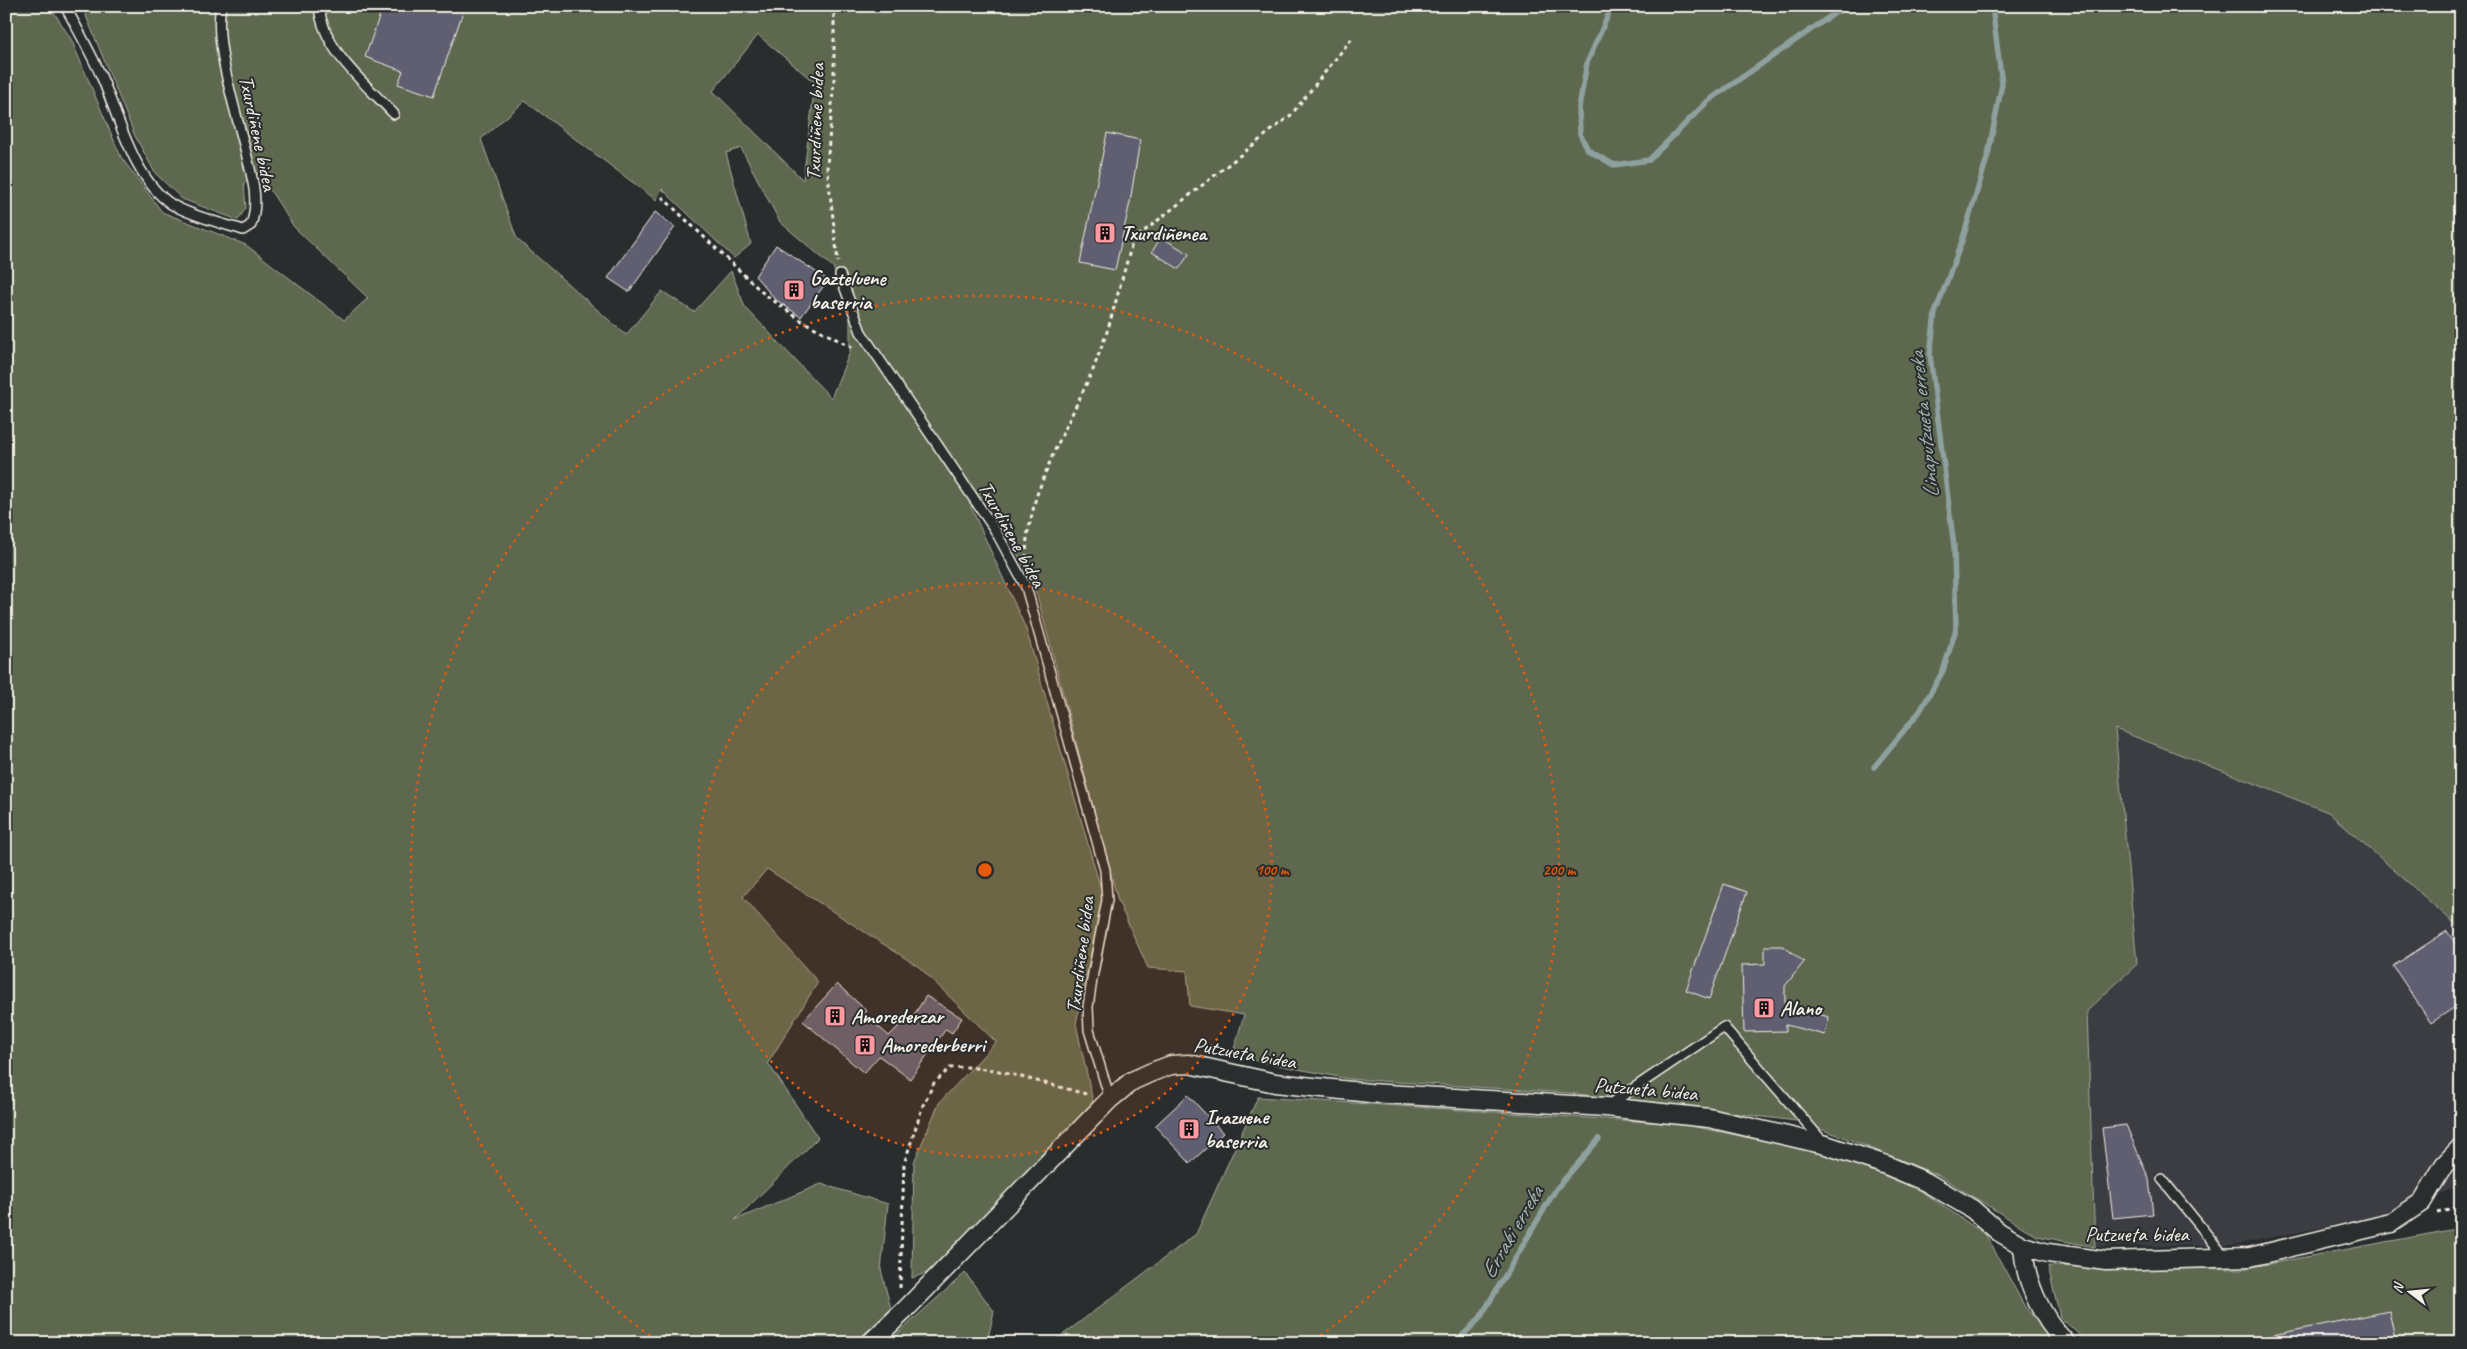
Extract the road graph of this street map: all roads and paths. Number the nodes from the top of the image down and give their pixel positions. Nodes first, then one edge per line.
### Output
1 (65, 6) edge
2 (221, 6) edge
3 (319, 6) edge
4 (834, 6) edge
5 (1353, 37) dead end
6 (394, 114) dead end
7 (662, 197) dead end
8 (840, 275) joint
9 (857, 350) dead end
10 (1026, 586) junction
11 (1110, 1099) junction
12 (1606, 1107) junction
13 (1826, 1145) junction
14 (2461, 1146) edge
15 (2162, 1179) dead end
16 (2023, 1246) junction
17 (2225, 1258) junction
18 (905, 1310) junction
19 (870, 1343) edge
20 (2066, 1343) edge

1 - 2 lane, Txurdiñene bidea
3 - 6 lane
4 - 8 path, Txurdiñene bidea
5 - 10 path
7 - 9 path
8 - 10 lane, Txurdiñene bidea
10 - 11 lane, Txurdiñene bidea
11 - 12 street, Putzueta bidea
11 - 18 street, Putzueta bidea
11 - 18 path
12 - 13 street, Putzueta bidea
12 - 13 lane
13 - 16 street, Putzueta bidea
14 - 17 street, Putzueta bidea
15 - 17 lane
16 - 17 street, Putzueta bidea
16 - 20 street
18 - 19 street, Putzueta bidea

